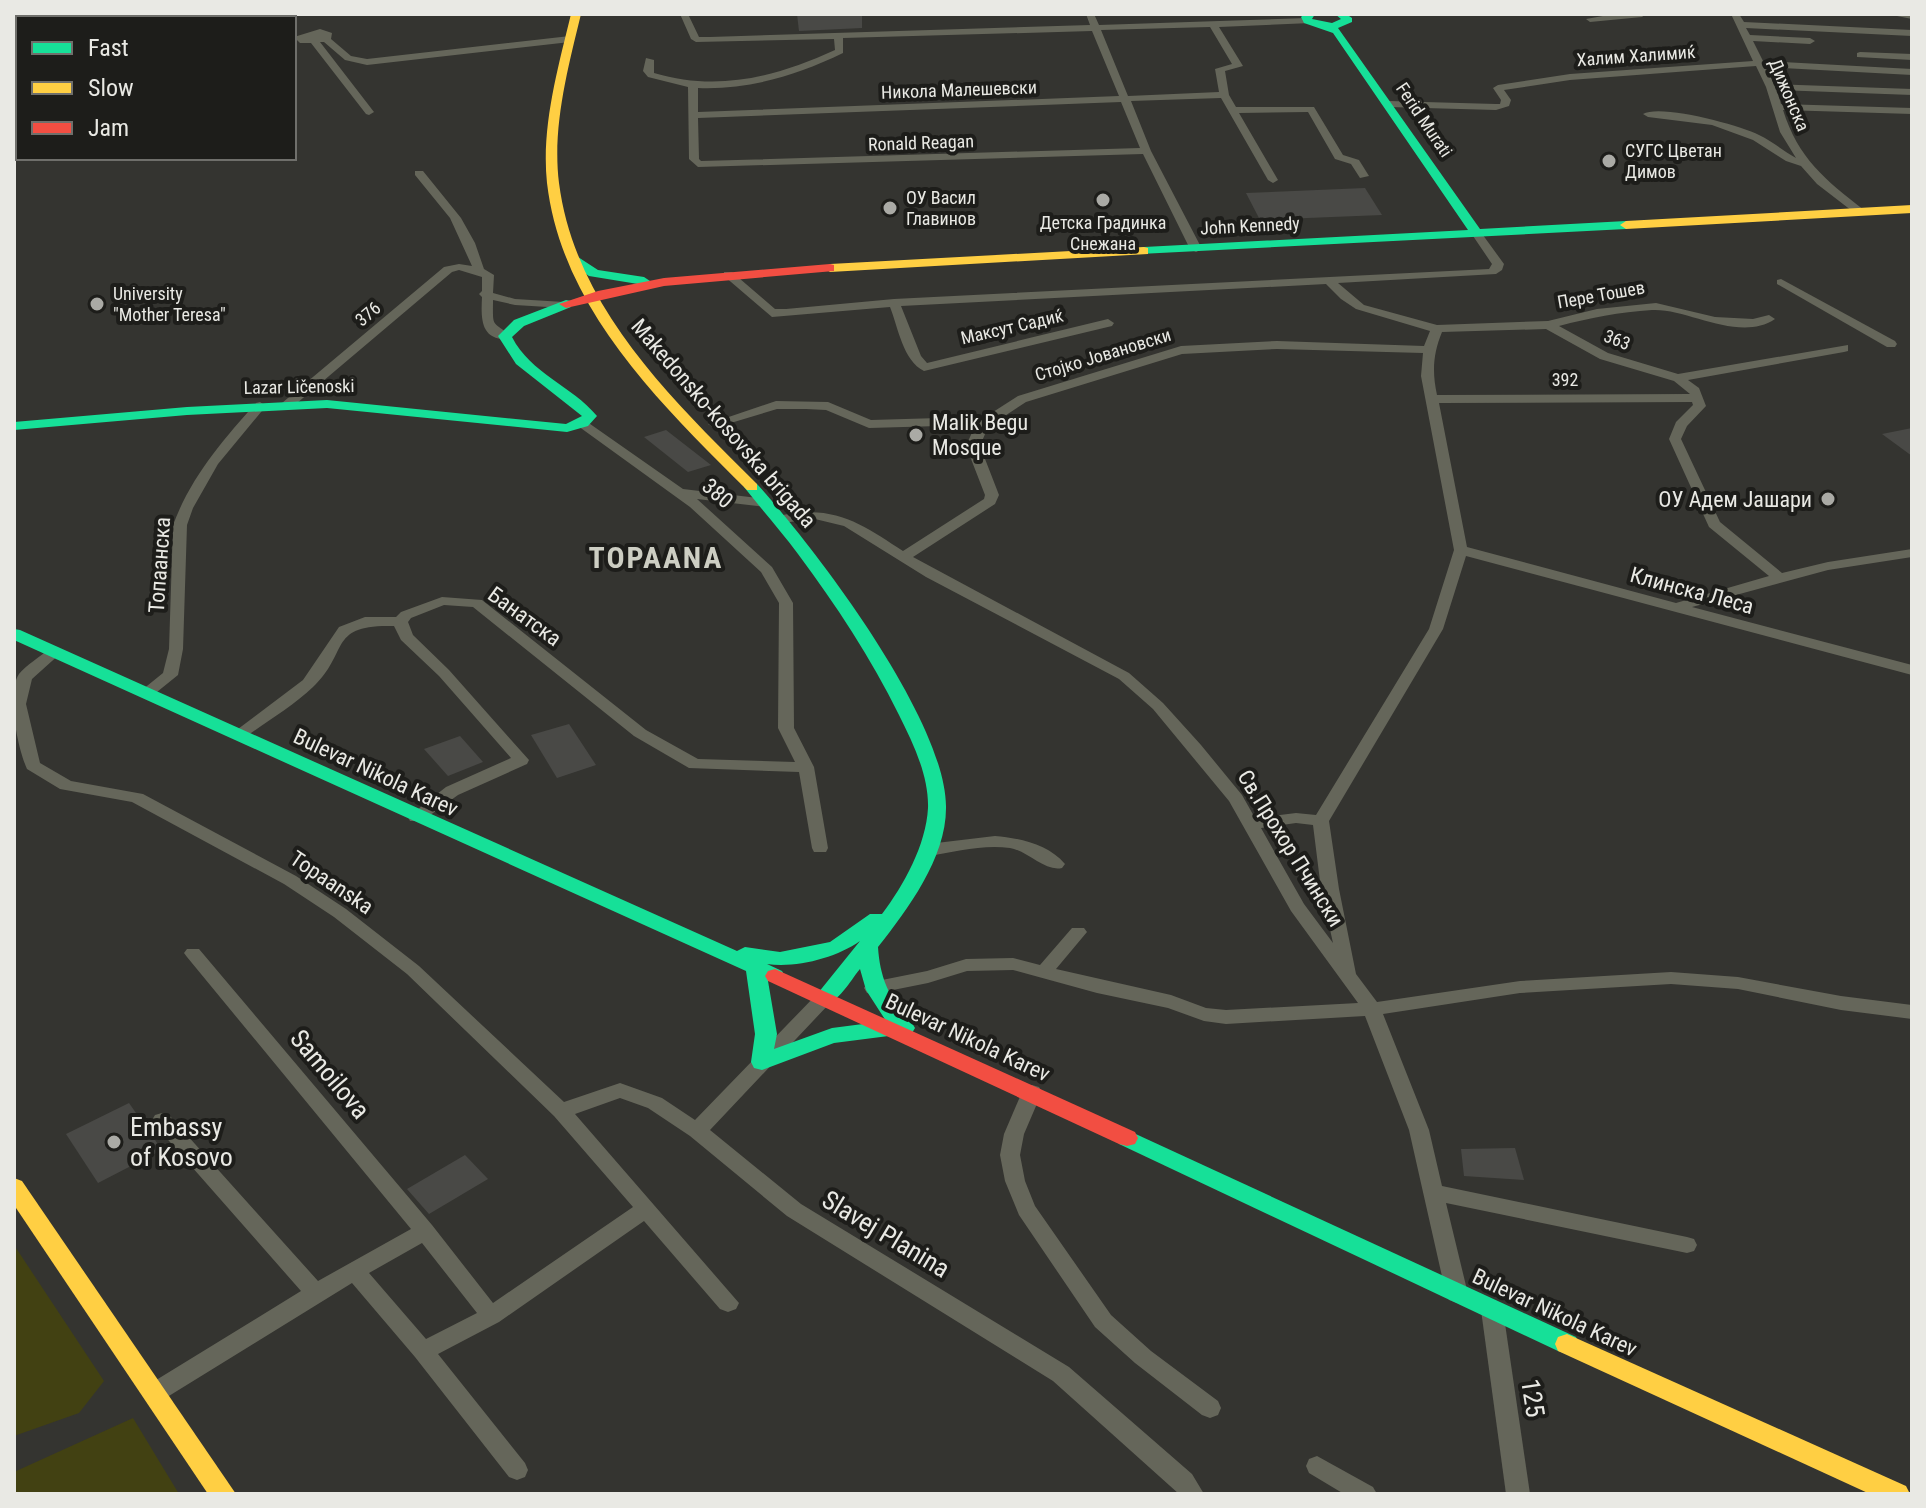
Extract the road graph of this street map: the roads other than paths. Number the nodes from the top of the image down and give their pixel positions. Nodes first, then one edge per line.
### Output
1 (576, 14) edge
2 (684, 14) edge
3 (1090, 14) edge
4 (1642, 14) edge
5 (1735, 14) edge
6 (1891, 14) edge
7 (1625, 15) edge
8 (1912, 16) edge
9 (1590, 19) dead end
10 (1324, 21) edge
11 (1213, 24) junction
12 (1740, 25) junction
13 (1096, 28) junction
14 (296, 30) edge
15 (306, 33) junction
16 (1912, 33) edge
17 (838, 36) junction
18 (1747, 38) junction
19 (326, 39) junction
20 (570, 39) junction
21 (1810, 41) dead end
22 (315, 42) junction
23 (1860, 55) dead end
24 (1912, 57) edge
25 (649, 60) dead end
26 (1758, 63) junction
27 (1912, 72) edge
28 (693, 87) junction
29 (1771, 87) junction
30 (1912, 92) edge
31 (1224, 95) junction
32 (1125, 100) junction
33 (1389, 104) junction
34 (1777, 107) junction
35 (1233, 110) junction
36 (1912, 111) edge
37 (369, 112) dead end
38 (1648, 114) dead end
39 (694, 115) junction
40 (1146, 151) junction
41 (1805, 164) junction
42 (419, 173) dead end
43 (1364, 176) dead end
44 (1273, 180) dead end
45 (1912, 209) edge
46 (1860, 212) junction
47 (1476, 233) junction
48 (1196, 249) junction
49 (574, 260) junction
50 (479, 271) junction
51 (728, 274) junction
52 (1329, 280) junction
53 (678, 282) junction
54 (1781, 282) dead end
55 (485, 294) junction
56 (592, 298) junction
57 (894, 302) junction
58 (564, 305) junction
59 (1769, 319) dead end
60 (1108, 323) dead end
61 (1548, 325) junction
62 (1437, 329) junction
63 (505, 336) junction
64 (618, 340) junction
65 (1891, 344) dead end
66 (1844, 348) dead end
67 (1429, 350) junction
68 (1678, 378) junction
69 (1699, 398) junction
70 (1431, 399) junction
71 (260, 406) junction
72 (286, 406) junction
73 (583, 423) junction
74 (714, 424) dead end
75 (982, 425) junction
76 (14, 426) edge
77 (680, 492) junction
78 (766, 503) junction
79 (781, 519) junction
80 (1461, 550) junction
81 (1912, 553) edge
82 (903, 557) junction
83 (1779, 578) junction
84 (1671, 608) junction
85 (400, 622) junction
86 (14, 634) edge
87 (54, 652) junction
88 (1912, 670) edge
89 (147, 693) junction
90 (238, 735) junction
91 (806, 767) junction
92 (416, 817) junction
93 (1321, 821) junction
94 (1250, 824) junction
95 (820, 848) dead end
96 (928, 850) junction
97 (1056, 864) dead end
98 (902, 901) junction
99 (1078, 932) dead end
100 (868, 944) junction
101 (709, 948) junction
102 (193, 953) dead end
103 (756, 968) junction
104 (1043, 973) junction
105 (1349, 977) junction
106 (873, 988) junction
107 (824, 998) junction
108 (1372, 1009) junction
109 (1912, 1012) edge
110 (893, 1028) junction
111 (917, 1039) junction
112 (762, 1062) junction
113 (1032, 1092) junction
114 (561, 1111) junction
115 (162, 1120) dead end
116 (697, 1131) junction
117 (14, 1187) edge
118 (1433, 1192) junction
119 (644, 1210) junction
120 (425, 1231) junction
121 (1687, 1245) dead end
122 (355, 1272) junction
123 (316, 1293) junction
124 (1457, 1294) junction
125 (728, 1303) dead end
126 (1492, 1310) junction
127 (491, 1316) junction
128 (423, 1351) junction
129 (156, 1392) junction
130 (1210, 1408) dead end
131 (1317, 1466) dead end
132 (517, 1470) dead end
133 (223, 1494) edge
134 (1192, 1494) edge
135 (1365, 1494) edge
136 (1518, 1494) edge
137 (1897, 1494) edge

1 - 20 street, Makedonsko-kosovska brigada
2 - 17 street
3 - 13 street
4 - 7 street
5 - 12 street, Дижонска
6 - 8 street
7 - 9 street
10 - 11 street
10 - 33 street, Ferid Murati
11 - 13 street
11 - 31 street
12 - 16 street
12 - 18 street, Дижонска
13 - 17 street
13 - 32 street
14 - 15 street
15 - 19 street
15 - 22 street
17 - 28 street
18 - 21 street
18 - 26 street, Дижонска
19 - 20 street
19 - 22 street
20 - 49 street, Makedonsko-kosovska brigada
22 - 37 street
23 - 24 street
25 - 28 street
26 - 27 street, Халим Халимиќ
26 - 29 street, Дижонска
26 - 33 street, Халим Халимиќ
28 - 39 street
29 - 30 street
29 - 34 street, Дижонска
31 - 32 street, Никола Малешевски
31 - 35 street
32 - 39 street, Никола Малешевски
32 - 40 street
33 - 47 street, Ferid Murati
34 - 36 street
34 - 41 street, Дижонска
35 - 43 street
35 - 44 street
38 - 41 street
39 - 40 street, Ronald Reagan
40 - 48 street
41 - 46 street, Дижонска
42 - 50 street
45 - 46 street, John Kennedy
46 - 47 street, John Kennedy
47 - 48 street, John Kennedy
47 - 52 street
48 - 51 street, John Kennedy
49 - 53 street
49 - 56 street, Makedonsko-kosovska brigada
50 - 55 street
50 - 72 street, 376
51 - 53 street, John Kennedy
51 - 57 street
52 - 57 street
52 - 62 street, Пере Тошев
53 - 56 street, John Kennedy
53 - 64 street
54 - 65 street
55 - 58 street
55 - 63 street
56 - 58 street
56 - 64 street, Makedonsko-kosovska brigada
57 - 60 street, Максут Садиќ
58 - 63 street
59 - 61 street, Пере Тошев
61 - 62 street, Пере Тошев
61 - 68 street, 363
62 - 67 street
63 - 73 street, 380
64 - 78 street, Makedonsko-kosovska brigada
66 - 68 street
67 - 70 street
67 - 75 street, Стојко Јовановски
68 - 69 street
69 - 70 street, 392
69 - 83 street
70 - 80 street
71 - 72 street, Lazar Ličenoski
71 - 76 street, Lazar Ličenoski
71 - 89 street, Топаанска
72 - 73 street, Lazar Ličenoski
73 - 77 street, 380
74 - 75 street
75 - 82 street
77 - 78 street
77 - 91 street, 380
78 - 79 street, Makedonsko-kosovska brigada
79 - 82 street, Св.Прохор Пчински
79 - 96 street, Makedonsko-kosovska brigada
80 - 84 street, Клинска Леса
80 - 93 street
81 - 83 street
82 - 94 street, Св.Прохор Пчински
83 - 84 street
84 - 88 street, Клинска Леса
85 - 90 street
85 - 91 street, Банатска
85 - 92 street
86 - 87 street, Bulevar Nikola Karev
87 - 89 street, Bulevar Nikola Karev
87 - 114 street, Topaanska
89 - 90 street, Bulevar Nikola Karev
90 - 92 street, Bulevar Nikola Karev
91 - 95 street, 380
92 - 101 street, Bulevar Nikola Karev
93 - 94 street
93 - 105 street
94 - 105 street, Св.Прохор Пчински
96 - 97 street
96 - 98 street, Makedonsko-kosovska brigada
98 - 100 street, Makedonsko-kosovska brigada
98 - 101 street
99 - 104 street
100 - 106 street
100 - 107 street, Makedonsko-kosovska brigada
101 - 103 street, Bulevar Nikola Karev
102 - 120 street, Samoilova
103 - 107 street, Bulevar Nikola Karev
103 - 112 street
104 - 106 street
104 - 108 street
105 - 108 street, Св.Прохор Пчински
106 - 111 street
107 - 110 street, Bulevar Nikola Karev
107 - 112 street
108 - 109 street
108 - 118 street, Св.Прохор Пчински
110 - 111 street, Bulevar Nikola Karev
110 - 112 street
111 - 113 street, Bulevar Nikola Karev
112 - 116 street
113 - 124 street, Bulevar Nikola Karev
113 - 130 street
114 - 116 street, Slavej Planina
114 - 119 street, Topaanska
115 - 123 street
116 - 134 street, Slavej Planina
117 - 129 street
118 - 121 street
118 - 124 street, Св.Прохор Пчински
119 - 125 street, Topaanska
119 - 127 street
120 - 122 street
120 - 127 street, Samoilova
122 - 123 street
122 - 128 street
123 - 129 street
124 - 126 street, Bulevar Nikola Karev
126 - 136 street, 125
126 - 137 street, Bulevar Nikola Karev
127 - 128 street
128 - 132 street
129 - 133 street
131 - 135 street

